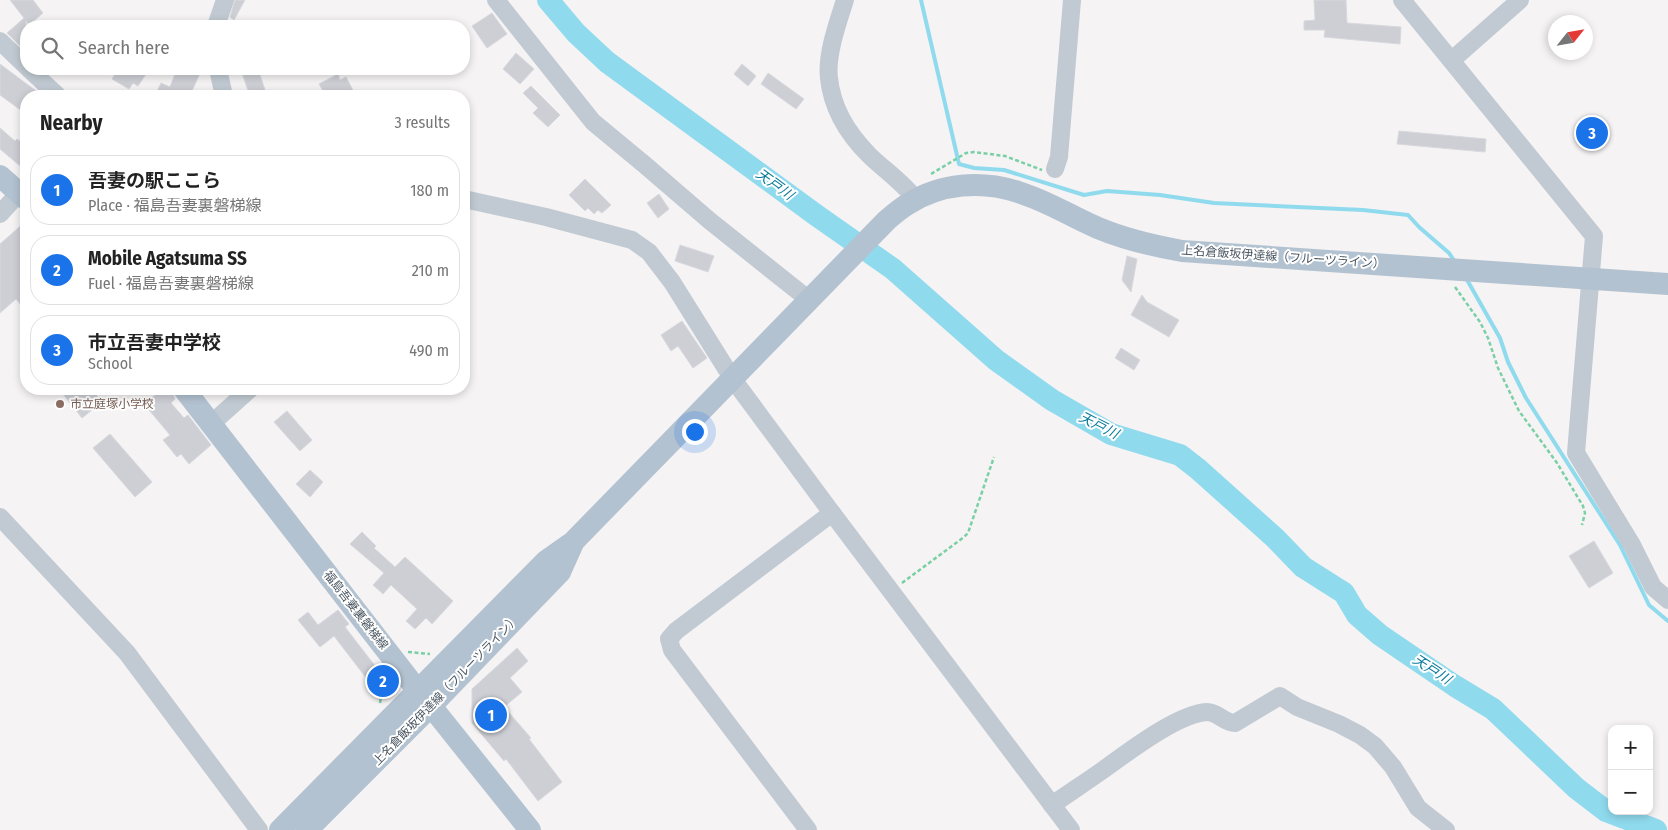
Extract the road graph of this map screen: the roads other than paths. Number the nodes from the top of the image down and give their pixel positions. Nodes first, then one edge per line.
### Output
1 (224, 0) edge
2 (496, 0) edge
3 (845, 0) edge
4 (1072, 0) edge
5 (1402, 0) edge
6 (1520, 0) edge
7 (218, 20) edge
8 (0, 41) edge
9 (20, 60) edge
10 (1452, 60) junction
11 (35, 75) edge
12 (219, 75) edge
13 (52, 90) edge
14 (223, 90) edge
15 (1055, 168) road end
16 (0, 176) edge
17 (20, 193) edge
18 (911, 194) junction
19 (20, 198) edge
20 (470, 200) edge
21 (0, 214) edge
22 (1590, 278) junction
23 (1668, 284) edge
24 (814, 294) junction
25 (732, 378) junction
26 (189, 395) edge
27 (243, 395) edge
28 (211, 424) junction
29 (832, 513) junction
30 (0, 517) edge
31 (1668, 600) edge
32 (425, 698) junction
33 (1052, 805) junction
34 (259, 830) edge
35 (280, 830) edge
36 (306, 830) edge
37 (530, 830) edge
38 (808, 830) edge
39 (1071, 830) edge
40 (1446, 830) edge

1 - 7 street
2 - 24 street
3 - 18 street
4 - 15 street
5 - 10 street
6 - 10 street
8 - 9 street
10 - 22 street
11 - 13 street
12 - 14 street
16 - 17 main road
18 - 22 main road, 上名倉飯坂伊達線（フルーツライン）
18 - 24 main road, 上名倉飯坂伊達線（フルーツライン）
19 - 21 street
20 - 25 street
22 - 23 main road, 上名倉飯坂伊達線（フルーツライン）
22 - 31 street
24 - 25 main road, 上名倉飯坂伊達線（フルーツライン）
25 - 29 street
25 - 32 main road, 上名倉飯坂伊達線（フルーツライン）
26 - 28 main road, 福島吾妻裏磐梯線
27 - 28 street
28 - 32 main road, 福島吾妻裏磐梯線
29 - 33 street
29 - 38 street
30 - 34 street
32 - 35 main road, 上名倉飯坂伊達線（フルーツライン）
32 - 36 main road, 上名倉飯坂伊達線（フルーツライン）
32 - 37 main road, 福島吾妻裏磐梯線
33 - 39 street
33 - 40 street

